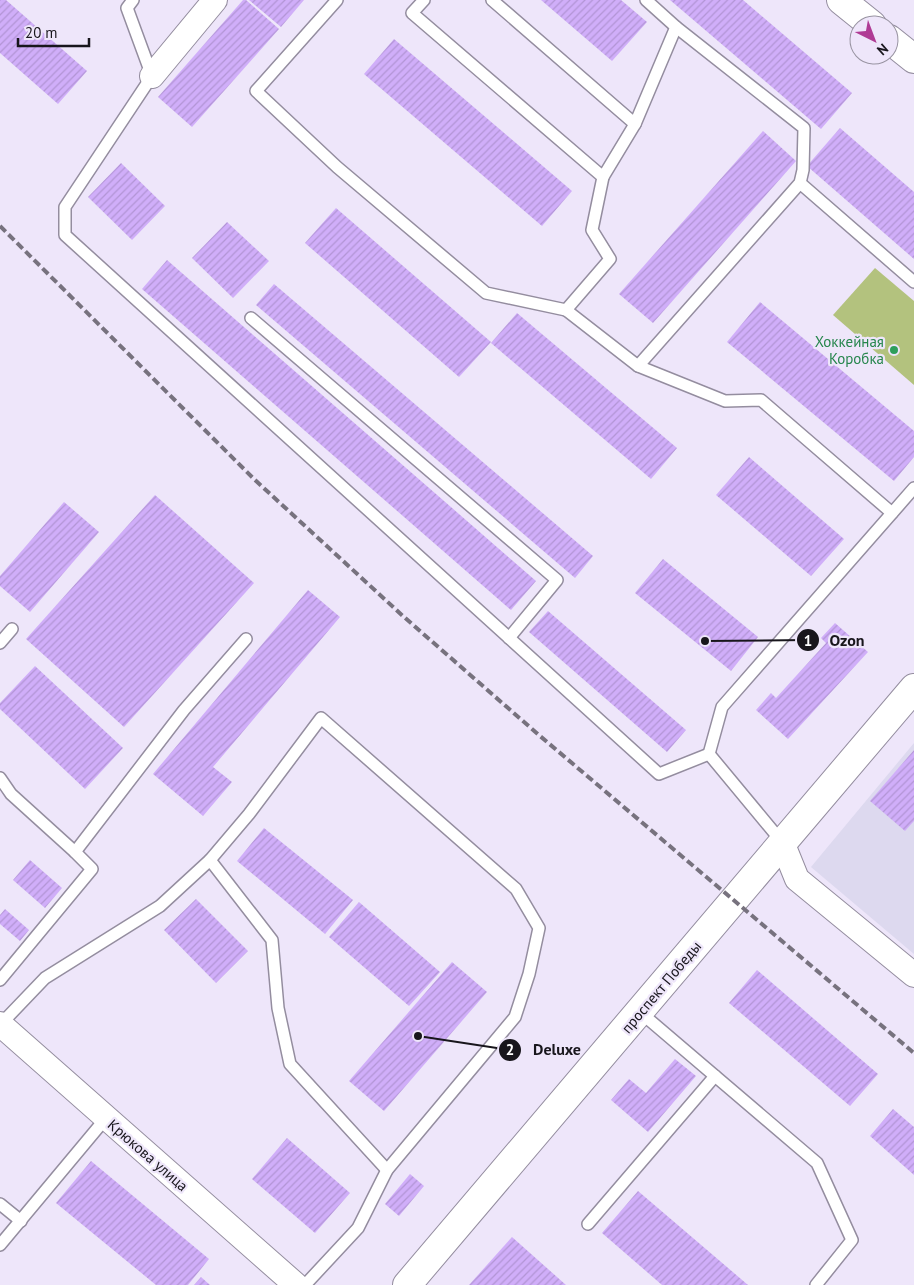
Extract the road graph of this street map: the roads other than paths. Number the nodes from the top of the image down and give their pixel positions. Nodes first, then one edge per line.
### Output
1 (133, 0) edge
2 (215, 0) edge
3 (337, 0) edge
4 (424, 0) edge
5 (492, 0) edge
6 (646, 0) edge
7 (841, 0) edge
8 (860, 15) edge
9 (676, 27) junction
10 (899, 47) edge
11 (914, 59) edge
12 (152, 76) junction
13 (635, 124) junction
14 (603, 177) junction
15 (800, 183) junction
16 (914, 282) edge
17 (566, 310) junction
18 (251, 318) dead end
19 (638, 366) junction
20 (914, 488) edge
21 (892, 513) junction
22 (12, 629) dead end
23 (509, 638) junction
24 (246, 639) dead end
25 (0, 643) edge
26 (914, 688) edge
27 (709, 754) junction
28 (0, 778) edge
29 (782, 842) junction
30 (75, 852) junction
31 (210, 860) junction
32 (914, 976) edge
33 (0, 980) edge
34 (640, 1012) junction
35 (0, 1025) edge
36 (715, 1076) junction
37 (106, 1118) junction
38 (387, 1170) junction
39 (0, 1204) edge
40 (21, 1220) junction
41 (588, 1224) dead end
42 (0, 1245) edge
43 (296, 1285) edge
44 (305, 1285) edge
45 (407, 1285) edge
46 (816, 1285) edge

1 - 12 lane
2 - 12 street
3 - 17 lane
4 - 14 lane
5 - 13 lane
6 - 9 lane
7 - 8 main road
9 - 13 lane
9 - 15 lane
10 - 11 main road
12 - 23 lane
13 - 14 lane
14 - 17 lane
15 - 16 lane
15 - 19 lane
17 - 19 lane
18 - 23 lane
19 - 21 lane
20 - 21 lane
21 - 27 lane
22 - 25 lane
23 - 27 lane
24 - 30 lane
26 - 29 main road, проспект Победы
27 - 29 lane
28 - 30 lane
29 - 32 street
29 - 34 main road, проспект Победы
30 - 33 lane
31 - 35 lane
31 - 38 lane
31 - 38 lane
34 - 36 lane
34 - 45 main road, проспект Победы
35 - 37 street, Крюкова улица
36 - 41 lane
36 - 46 lane
37 - 40 lane
37 - 43 street, Крюкова улица
38 - 44 lane
39 - 40 lane
40 - 42 lane

